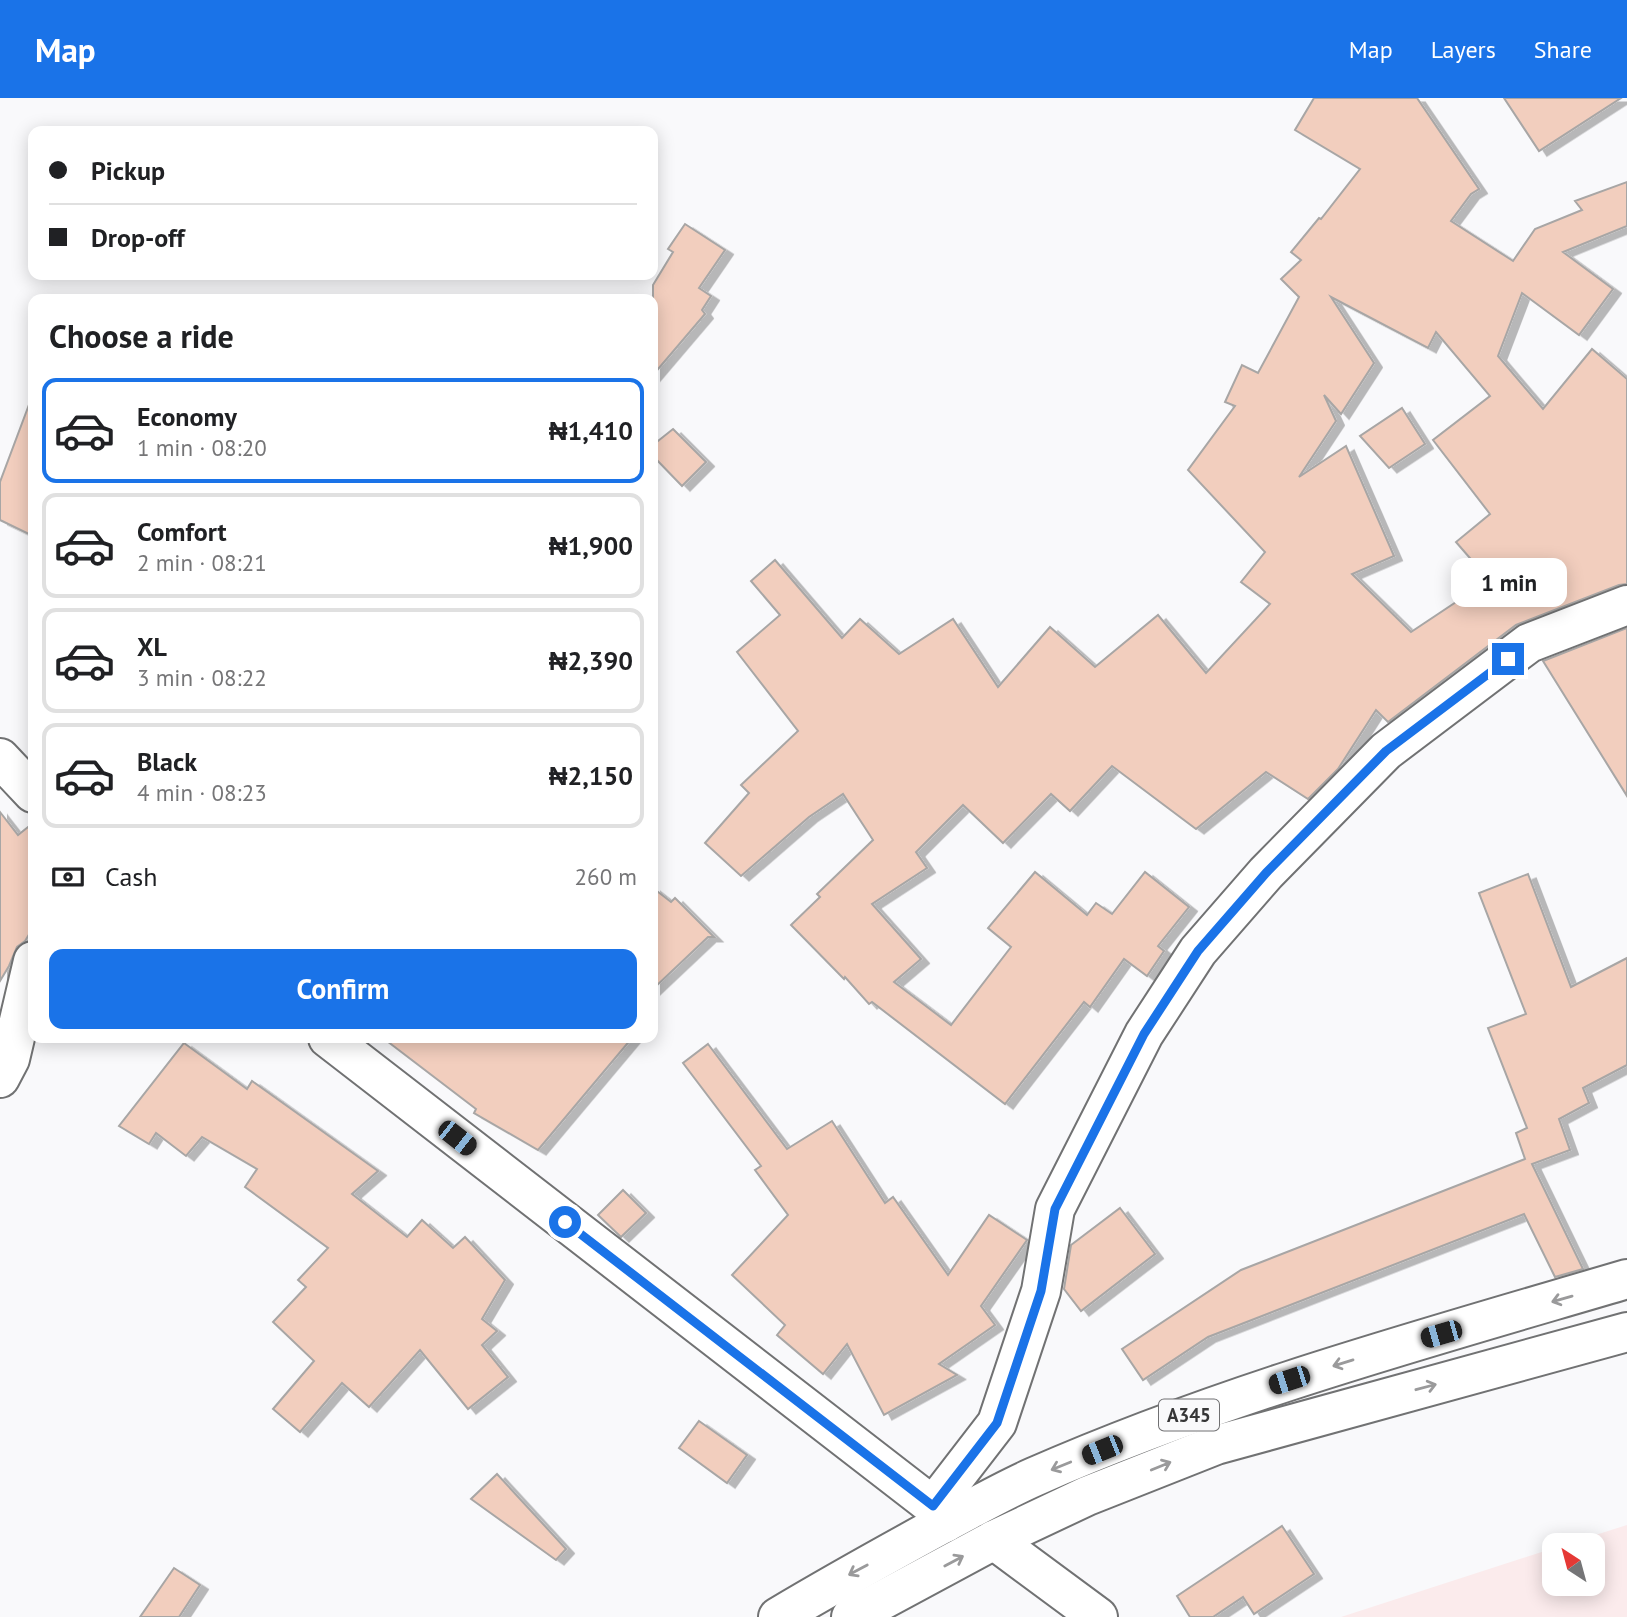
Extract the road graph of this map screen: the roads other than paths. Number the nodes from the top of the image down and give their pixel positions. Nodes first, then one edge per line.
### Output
1 (1627, 605) edge
2 (0, 758) edge
3 (28, 788) edge
4 (28, 982) edge
5 (334, 1043) edge
6 (0, 1078) edge
7 (1627, 1279) edge
8 (1627, 1332) edge
9 (939, 1515) junction
10 (994, 1540) junction
11 (778, 1617) edge
12 (851, 1617) edge
13 (1098, 1617) edge

1 - 9 main road
2 - 3 main road
4 - 6 main road
5 - 9 main road
7 -> 9 main road, A345
10 -> 8 main road, A345
9 -> 11 main road, A345
12 -> 10 main road, A345
10 - 13 main road

